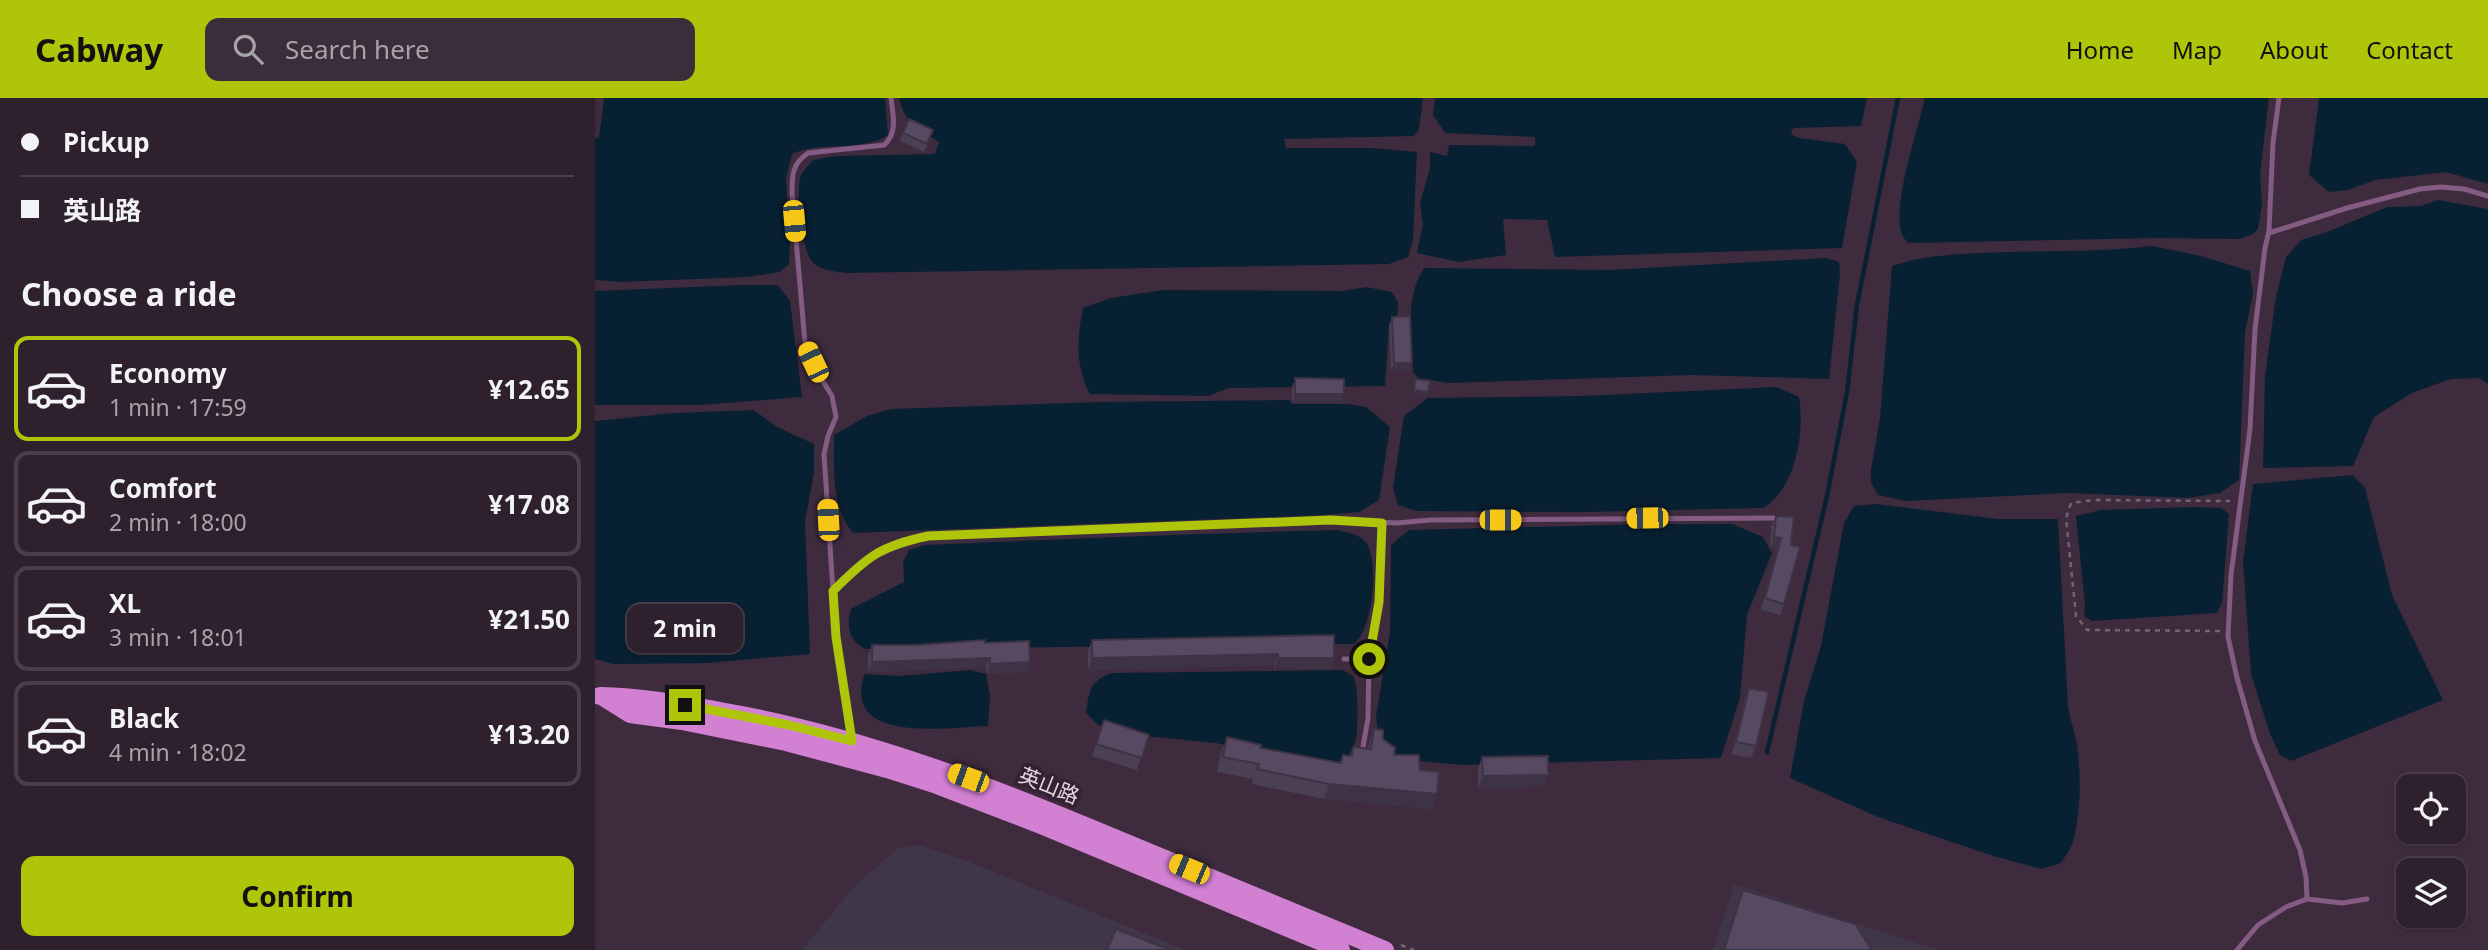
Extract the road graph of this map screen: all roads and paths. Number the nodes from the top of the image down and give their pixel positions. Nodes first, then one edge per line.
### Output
1 (891, 98) edge
2 (2279, 98) edge
3 (2488, 196) edge
4 (2269, 233) junction
5 (2241, 501) junction
6 (1778, 518) edge
7 (1382, 523) junction
8 (833, 591) junction
9 (2228, 631) junction
10 (1343, 659) dead end
11 (1369, 659) junction
12 (597, 694) edge
13 (852, 741) junction
14 (1361, 755) edge
15 (2307, 899) junction
16 (2367, 899) dead end
17 (1341, 950) edge
18 (1385, 950) edge
19 (2237, 950) edge

1 - 8 lane
2 - 4 lane
3 - 4 lane
4 - 5 lane
5 - 9 lane
5 - 9 path
6 - 7 lane
7 - 8 lane
7 - 11 lane
8 - 13 lane
9 - 15 lane
10 - 11 lane
11 - 14 lane
12 - 13 main road, 英山路
12 - 17 main road, 英山路
13 - 18 main road, 英山路
15 - 16 lane
15 - 19 lane

